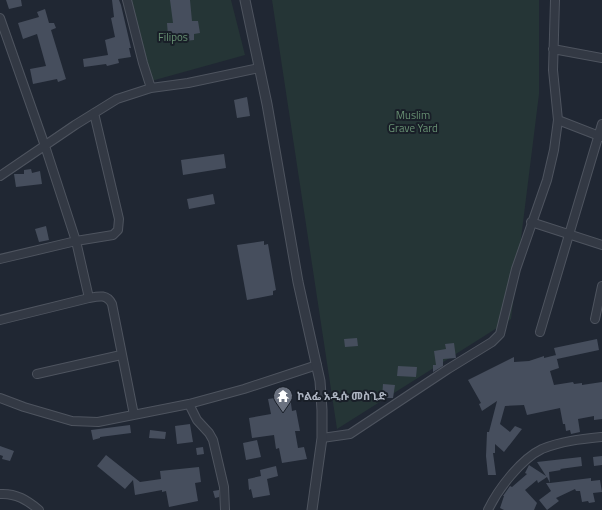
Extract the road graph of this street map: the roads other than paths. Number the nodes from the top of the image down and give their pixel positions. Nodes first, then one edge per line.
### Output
1 (127, 0) edge
2 (245, 0) edge
3 (555, 0) edge
4 (0, 18) edge
5 (4, 45) edge
6 (553, 49) junction
7 (602, 58) edge
8 (259, 68) junction
9 (151, 88) junction
10 (94, 113) junction
11 (558, 120) junction
12 (602, 124) edge
13 (600, 136) edge
14 (45, 146) junction
15 (0, 176) edge
16 (531, 222) junction
17 (569, 234) junction
18 (76, 241) junction
19 (602, 245) edge
20 (0, 259) edge
21 (602, 286) edge
22 (89, 298) junction
23 (595, 319) dead end
24 (0, 320) edge
25 (540, 332) dead end
26 (121, 355) junction
27 (317, 365) junction
28 (37, 374) dead end
29 (0, 398) edge
30 (189, 404) junction
31 (134, 415) junction
32 (602, 437) edge
33 (322, 438) junction
34 (0, 494) edge
35 (39, 510) edge
36 (225, 510) edge
37 (312, 510) edge
38 (488, 510) edge

1 - 9 street
2 - 8 street
3 - 6 street
4 - 5 street
5 - 14 street
6 - 7 street
6 - 11 street
8 - 9 street
8 - 27 street
9 - 10 street
10 - 14 street
10 - 18 street
11 - 13 street
11 - 16 street
12 - 13 street
13 - 17 street
14 - 15 street
14 - 18 street
16 - 17 street
16 - 33 street
17 - 19 street
17 - 25 street
18 - 20 street
18 - 22 street
21 - 23 street
22 - 24 street
22 - 26 street
26 - 28 street
26 - 31 street
27 - 30 street
27 - 33 street
29 - 31 street
30 - 31 street
30 - 36 street
32 - 38 street
33 - 37 street
34 - 35 street

